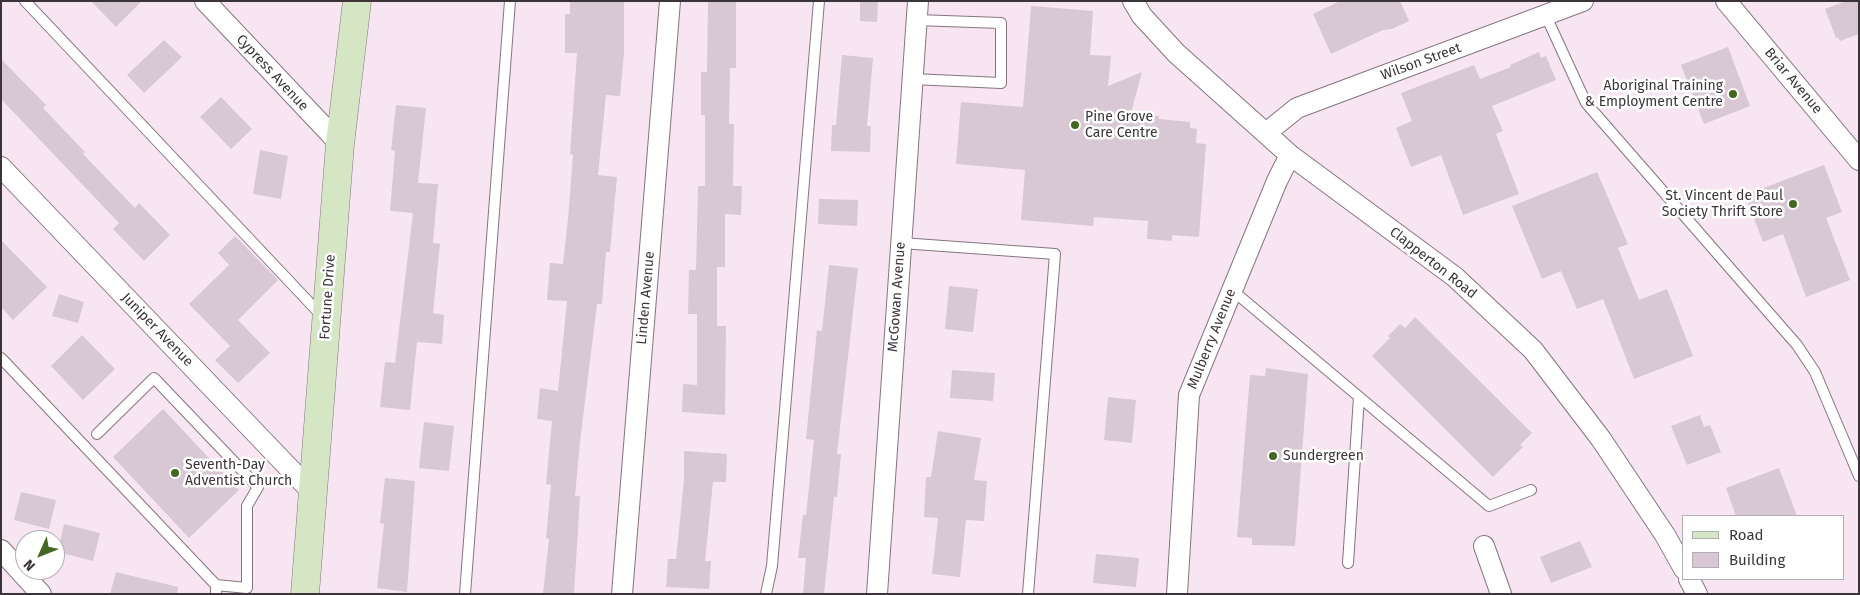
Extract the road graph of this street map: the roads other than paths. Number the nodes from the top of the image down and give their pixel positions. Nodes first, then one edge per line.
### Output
1 (25, 1) edge
2 (205, 1) edge
3 (357, 1) edge
4 (510, 1) edge
5 (670, 1) edge
6 (819, 1) edge
7 (1133, 1) edge
8 (1583, 1) edge
9 (1726, 1) edge
10 (917, 10) edge
11 (1546, 16) junction
12 (912, 79) junction
13 (1266, 133) junction
14 (340, 144) junction
15 (1290, 155) junction
16 (1859, 160) edge
17 (1, 167) edge
18 (901, 243) junction
19 (1232, 290) junction
20 (326, 320) junction
21 (1, 358) edge
22 (1358, 397) junction
23 (97, 434) dead end
24 (1859, 476) edge
25 (1531, 490) dead end
26 (313, 493) junction
27 (1484, 546) dead end
28 (1, 550) edge
29 (1348, 562) dead end
30 (1682, 566) edge
31 (1690, 580) edge
32 (216, 589) edge
33 (41, 594) edge
34 (305, 594) edge
35 (465, 594) edge
36 (622, 594) edge
37 (766, 594) edge
38 (877, 594) edge
39 (1028, 594) edge
40 (1177, 594) edge
41 (1501, 594) edge
42 (1697, 594) edge

1 - 20 lane
2 - 14 street, Cypress Avenue
3 - 14 main road, Fortune Drive
4 - 35 lane
5 - 36 street, Linden Avenue
6 - 37 lane
7 - 13 street, Clapperton Road
8 - 11 street, Wilson Street
9 - 16 street, Briar Avenue
10 - 12 street, McGowan Avenue
10 - 12 lane
11 - 13 street, Wilson Street
11 - 24 lane
12 - 18 street, McGowan Avenue
13 - 15 street, Clapperton Road
14 - 20 main road, Fortune Drive
15 - 19 street, Mulberry Avenue
15 - 30 street, Clapperton Road
17 - 26 street, Juniper Avenue
18 - 38 street, McGowan Avenue
18 - 39 lane
19 - 22 lane
19 - 40 street, Mulberry Avenue
20 - 26 main road, Fortune Drive
21 - 32 lane
22 - 25 lane
22 - 29 lane
23 - 32 lane
26 - 34 main road, Fortune Drive
27 - 41 street
28 - 33 street
31 - 42 street

